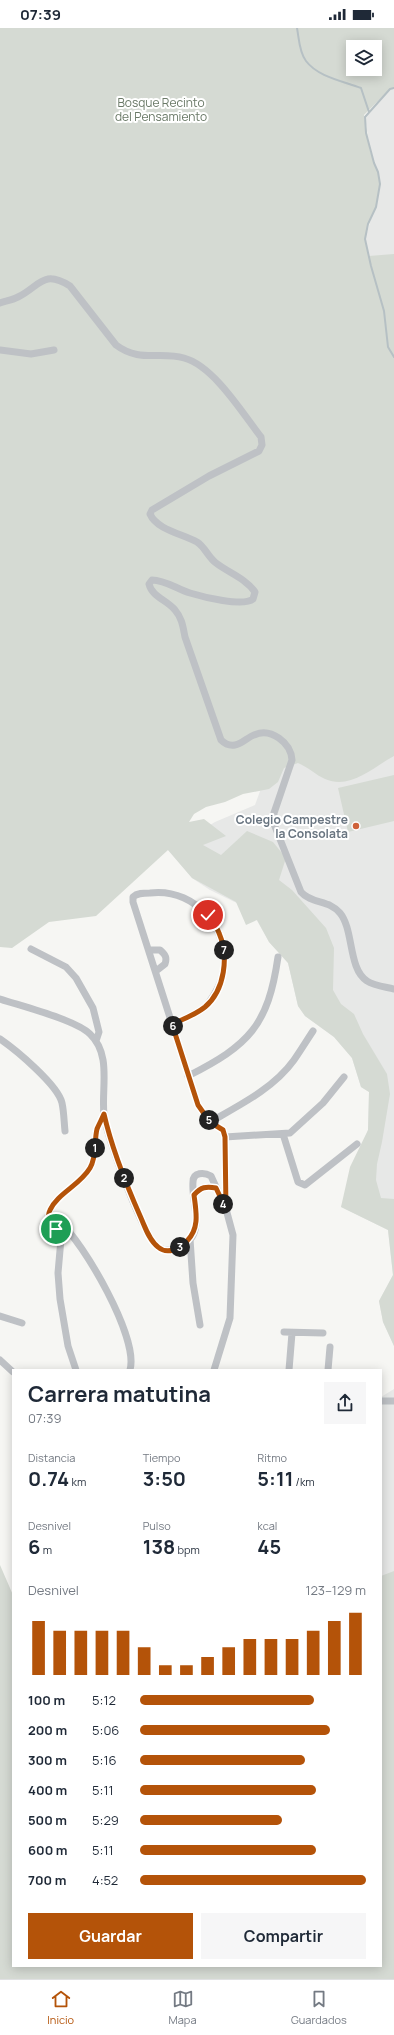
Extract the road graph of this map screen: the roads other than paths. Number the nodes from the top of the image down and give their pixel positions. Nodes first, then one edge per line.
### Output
1 (0, 303) edge
2 (0, 350) edge
3 (54, 350) dead end
4 (31, 950) dead end
5 (149, 950) junction
6 (278, 957) dead end
7 (156, 971) junction
8 (394, 989) edge
9 (0, 999) edge
10 (172, 1024) junction
11 (313, 1031) dead end
12 (0, 1039) edge
13 (96, 1041) junction
14 (188, 1076) junction
15 (344, 1077) dead end
16 (104, 1114) junction
17 (210, 1122) junction
18 (65, 1131) dead end
19 (283, 1134) junction
20 (225, 1137) junction
21 (357, 1144) dead end
22 (216, 1188) junction
23 (194, 1195) junction
24 (226, 1209) junction
25 (48, 1216) junction
26 (190, 1239) junction
27 (0, 1316) edge
28 (22, 1322) dead end
29 (200, 1325) dead end
30 (284, 1332) dead end
31 (292, 1333) junction
32 (323, 1333) dead end
33 (330, 1347) dead end
34 (0, 1360) edge
35 (76, 1369) edge
36 (130, 1369) edge
37 (214, 1369) edge
38 (289, 1369) edge
39 (328, 1369) edge
40 (12, 1371) edge
41 (382, 1401) edge
42 (394, 1401) edge

1 - 8 street
2 - 3 street
4 - 13 street
5 - 7 street
5 - 7 street
5 - 10 street
6 - 14 street
7 - 10 street
9 - 13 street
10 - 14 street
11 - 17 street
12 - 18 street
13 - 16 street
14 - 17 street
15 - 19 street
16 - 25 street
16 - 26 street
17 - 20 street
19 - 20 street
19 - 21 street
20 - 24 street
22 - 23 street
22 - 23 street
22 - 24 street
23 - 26 street
24 - 37 street
25 - 35 street
25 - 36 street
26 - 29 street
27 - 28 street
30 - 31 street
31 - 32 street
31 - 38 street
33 - 39 street
34 - 40 street
41 - 42 street

